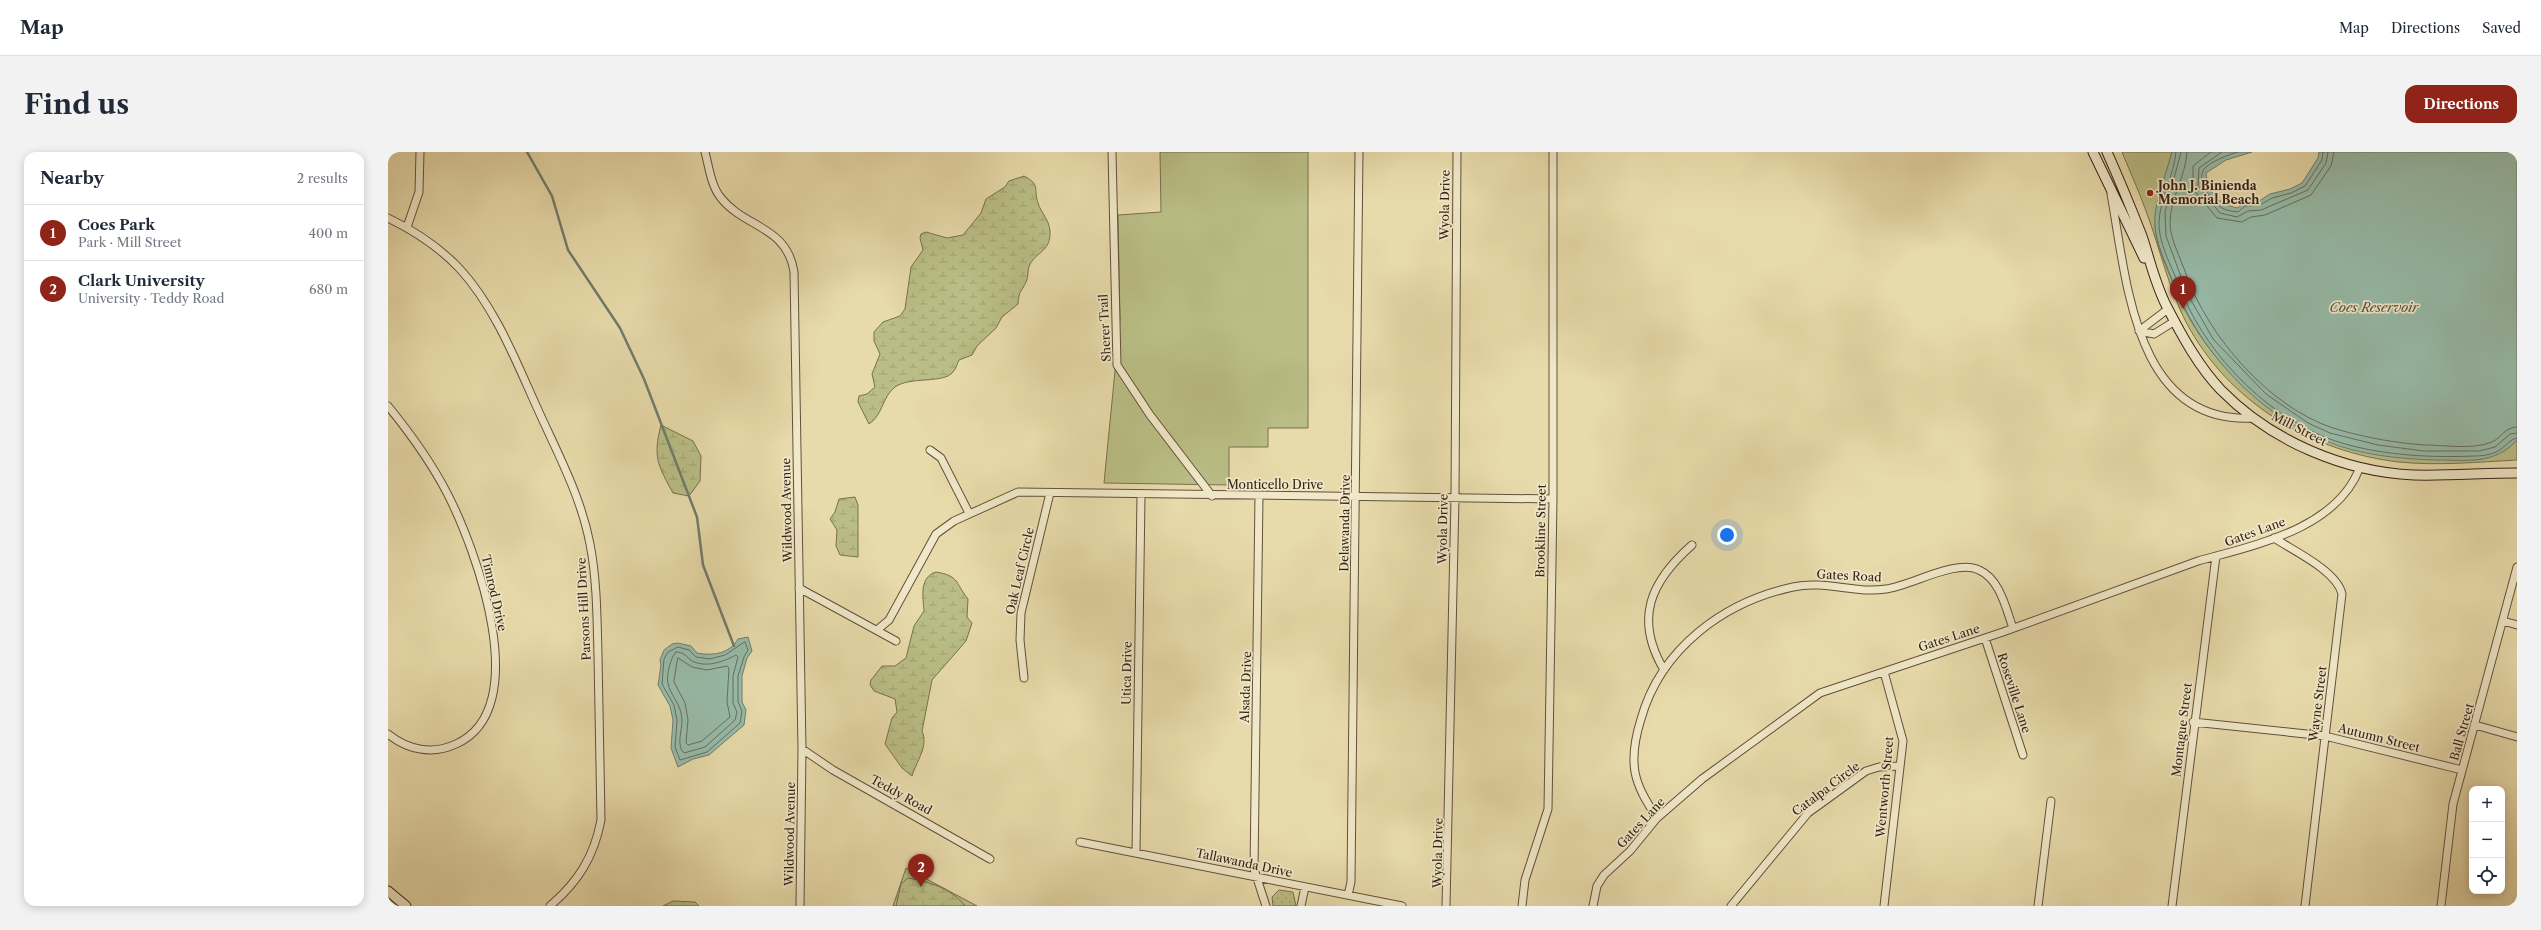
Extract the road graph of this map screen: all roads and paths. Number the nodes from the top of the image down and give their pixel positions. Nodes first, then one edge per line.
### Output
1 (420, 152) edge
2 (705, 152) edge
3 (1112, 152) edge
4 (1359, 152) edge
5 (1457, 152) edge
6 (1553, 152) edge
7 (2093, 152) edge
8 (2107, 152) edge
9 (2109, 185) junction
10 (388, 218) edge
11 (407, 227) junction
12 (2150, 268) junction
13 (2168, 309) junction
14 (2175, 321) junction
15 (2139, 331) junction
16 (388, 406) edge
17 (2254, 418) junction
18 (930, 450) dead end
19 (2360, 466) junction
20 (2517, 473) edge
21 (1050, 493) junction
22 (1141, 495) junction
23 (1212, 496) junction
24 (1259, 496) junction
25 (1357, 496) junction
26 (1455, 498) junction
27 (1552, 499) junction
28 (969, 513) junction
29 (2274, 538) junction
30 (1692, 545) dead end
31 (2216, 556) junction
32 (2517, 567) edge
33 (799, 588) junction
34 (2503, 621) junction
35 (2517, 625) edge
36 (2013, 628) junction
37 (877, 630) junction
38 (1984, 638) junction
39 (896, 641) dead end
40 (1664, 670) junction
41 (1884, 672) junction
42 (1024, 678) dead end
43 (2193, 722) junction
44 (2475, 725) junction
45 (388, 734) edge
46 (2325, 736) junction
47 (2517, 737) edge
48 (802, 749) junction
49 (2023, 755) dead end
50 (1900, 766) junction
51 (2462, 770) junction
52 (2051, 801) dead end
53 (1657, 818) junction
54 (1080, 842) dead end
55 (1136, 852) junction
56 (990, 859) dead end
57 (1256, 877) junction
58 (1306, 887) junction
59 (388, 891) edge
60 (1348, 895) junction
61 (406, 906) edge
62 (550, 906) edge
63 (800, 906) edge
64 (1266, 906) edge
65 (1301, 906) edge
66 (1402, 906) edge
67 (1446, 906) edge
68 (1522, 906) edge
69 (1593, 906) edge
70 (1731, 906) edge
71 (1884, 906) edge
72 (2038, 906) edge
73 (2172, 906) edge
74 (2305, 906) edge
75 (2441, 906) edge

1 - 11 street
2 - 33 street, Wildwood Avenue
3 - 23 street, Sherer Trail
4 - 25 street, Delawanda Drive
5 - 26 street, Wyola Drive
6 - 27 street, Brookline Street
7 - 9 main road, Mill Street
8 - 12 main road, Mill Street
9 - 12 main road, Mill Street
9 - 15 street
10 - 11 street, Parsons Hill Drive
11 - 62 street, Parsons Hill Drive
12 - 13 main road, Mill Street
13 - 14 main road, Mill Street
13 - 15 street
14 - 15 street
14 - 17 main road, Mill Street
15 - 17 street
16 - 45 street, Timrod Drive
17 - 19 main road, Mill Street
18 - 28 street
19 - 20 main road, Mill Street
19 - 29 street, Gates Lane
21 - 22 street, Monticello Drive
21 - 28 street, Monticello Drive
21 - 42 street, Oak Leaf Circle
22 - 23 street, Monticello Drive
22 - 55 street, Utica Drive
23 - 24 street, Monticello Drive
24 - 25 street, Monticello Drive
24 - 57 street, Alsada Drive
25 - 26 street, Monticello Drive
25 - 60 street, Delawanda Drive
26 - 27 street, Monticello Drive
26 - 67 street, Wyola Drive
27 - 68 street, Brookline Street
28 - 37 street, Monticello Drive
29 - 31 street, Gates Lane
29 - 46 street, Wayne Street
30 - 40 street
31 - 36 street, Gates Lane
31 - 43 street, Montague Street
32 - 34 street, Ball Street
33 - 37 street
33 - 48 street, Wildwood Avenue
34 - 35 street
34 - 44 street, Ball Street
36 - 38 street, Gates Lane
36 - 40 street, Gates Road
37 - 39 street
38 - 41 street, Gates Lane
38 - 49 street, Roseville Lane
40 - 53 street, Gates Road
41 - 50 street, Wentworth Street
41 - 53 street, Gates Lane
43 - 46 street, Autumn Street
43 - 73 street, Montague Street
44 - 47 street
44 - 51 street, Ball Street
46 - 51 street, Autumn Street
46 - 74 street, Wayne Street
48 - 56 street, Teddy Road
48 - 63 street, Wildwood Avenue
50 - 70 street, Catalpa Circle
50 - 71 street, Wentworth Street
51 - 75 street, Ball Street
52 - 72 street
53 - 69 street, Gates Lane
54 - 55 street, Tallawanda Drive
55 - 57 street, Tallawanda Drive
57 - 58 street, Tallawanda Drive
57 - 64 street, Alsada Drive
58 - 60 street, Tallawanda Drive
58 - 65 street
59 - 61 main road
60 - 66 street, Tallawanda Drive

